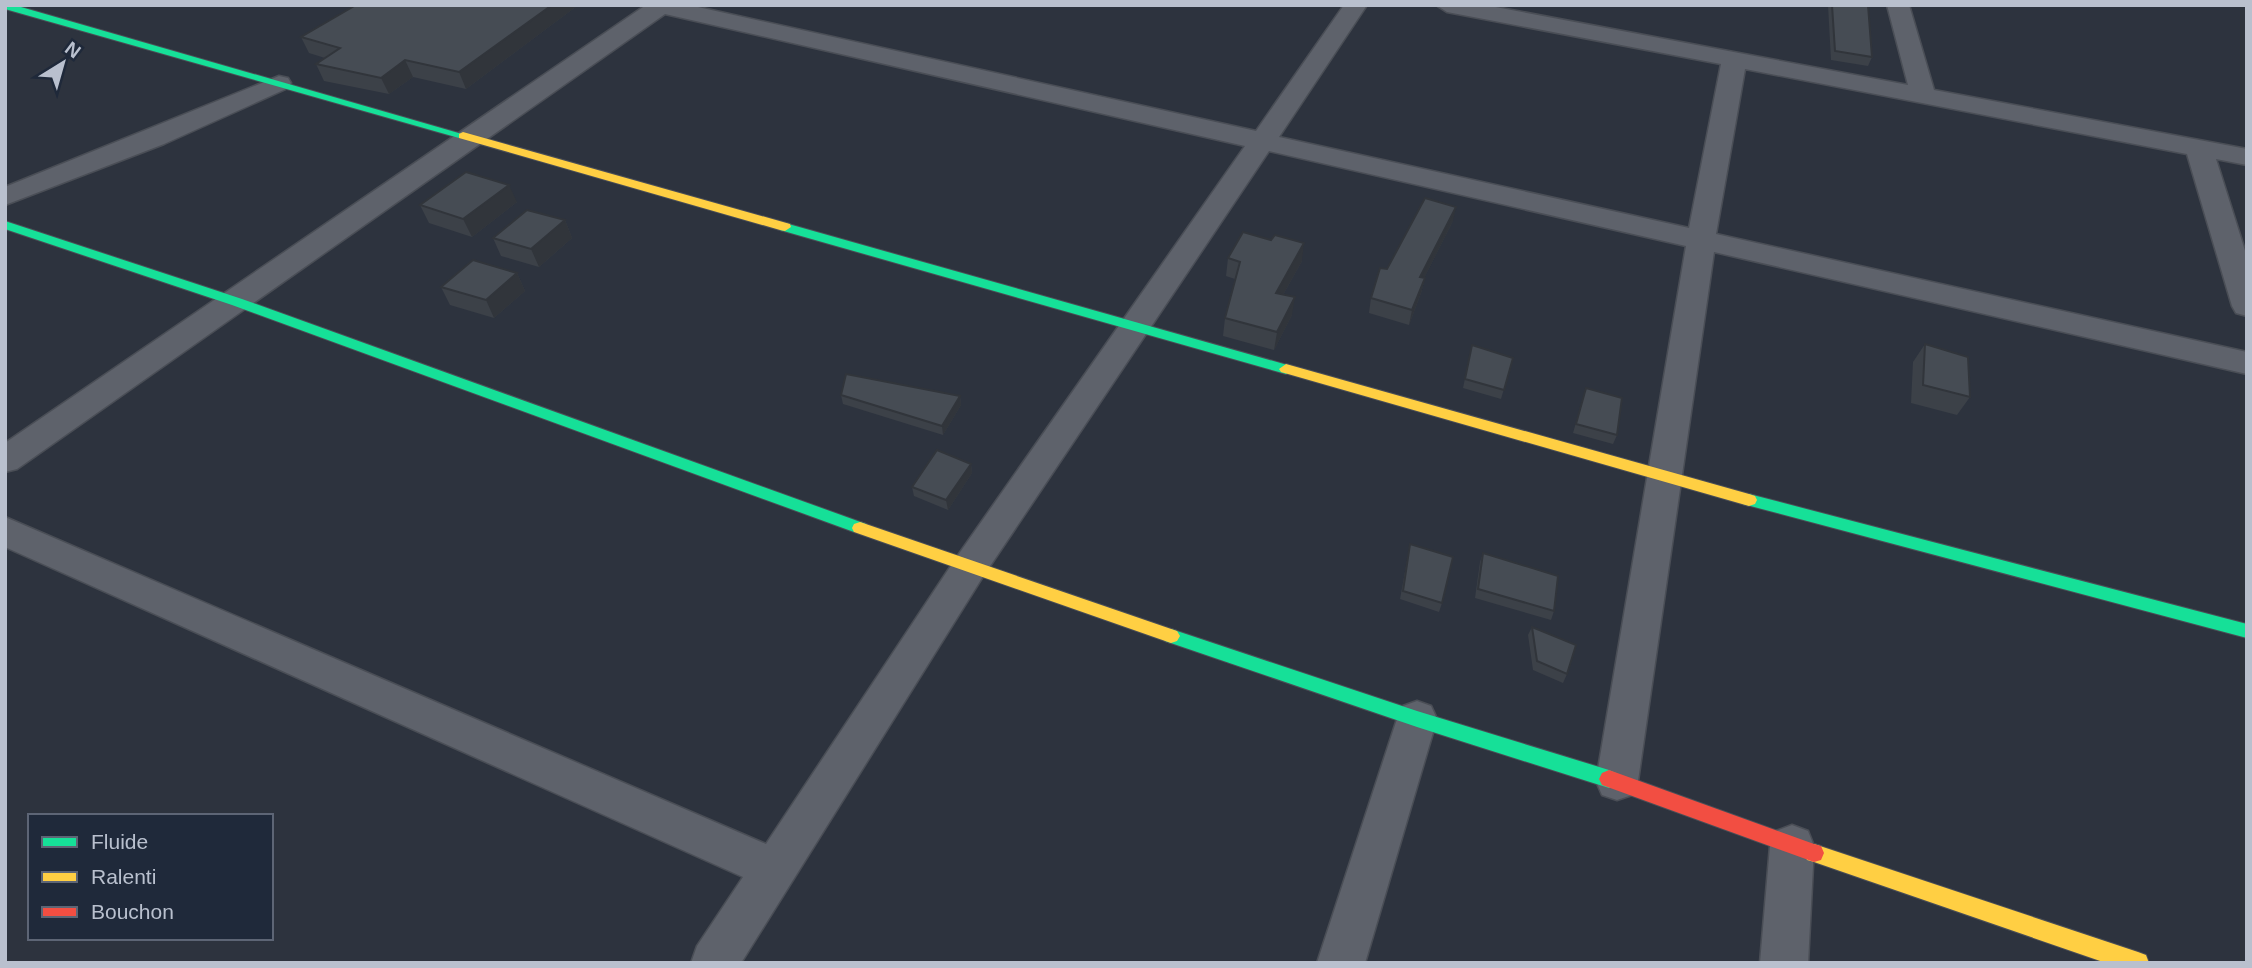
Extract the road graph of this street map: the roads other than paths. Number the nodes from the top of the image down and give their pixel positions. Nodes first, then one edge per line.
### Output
1 (1356, 5) edge
2 (1447, 5) edge
3 (1579, 5) edge
4 (1899, 5) edge
5 (5, 6) edge
6 (660, 6) edge
7 (1578, 30) junction
8 (1734, 60) junction
9 (279, 83) junction
10 (1923, 96) junction
11 (470, 138) junction
12 (1262, 142) junction
13 (2199, 148) junction
14 (2247, 157) edge
15 (5, 197) edge
16 (5, 225) edge
17 (1700, 240) junction
18 (237, 302) junction
19 (2247, 306) edge
20 (1135, 325) junction
21 (2247, 363) edge
22 (5, 460) edge
23 (1666, 475) junction
24 (5, 531) edge
25 (969, 568) junction
26 (2247, 631) edge
27 (1417, 719) junction
28 (1617, 781) junction
29 (1792, 846) junction
30 (774, 869) junction
31 (714, 963) edge
32 (1341, 963) edge
33 (1784, 963) edge
34 (2138, 963) edge

1 - 12 street
2 - 7 street
3 - 7 street
4 - 10 street
5 - 9 street
6 - 11 street
6 - 12 street
7 - 8 street
8 - 10 street
8 - 17 street
9 - 11 street
9 - 15 street
10 - 13 street
11 - 18 street
11 - 20 street
12 - 17 street
12 - 20 street
13 - 14 street
13 - 19 street
16 - 18 street
17 - 21 street
17 - 23 street
18 - 22 street
18 - 25 street
20 - 23 street
20 - 25 street
23 - 26 street
23 - 28 street
24 - 30 street
25 - 27 street
25 - 30 street
27 - 28 street
27 - 32 street
28 - 29 street
29 - 33 street
29 - 34 street
30 - 31 street

